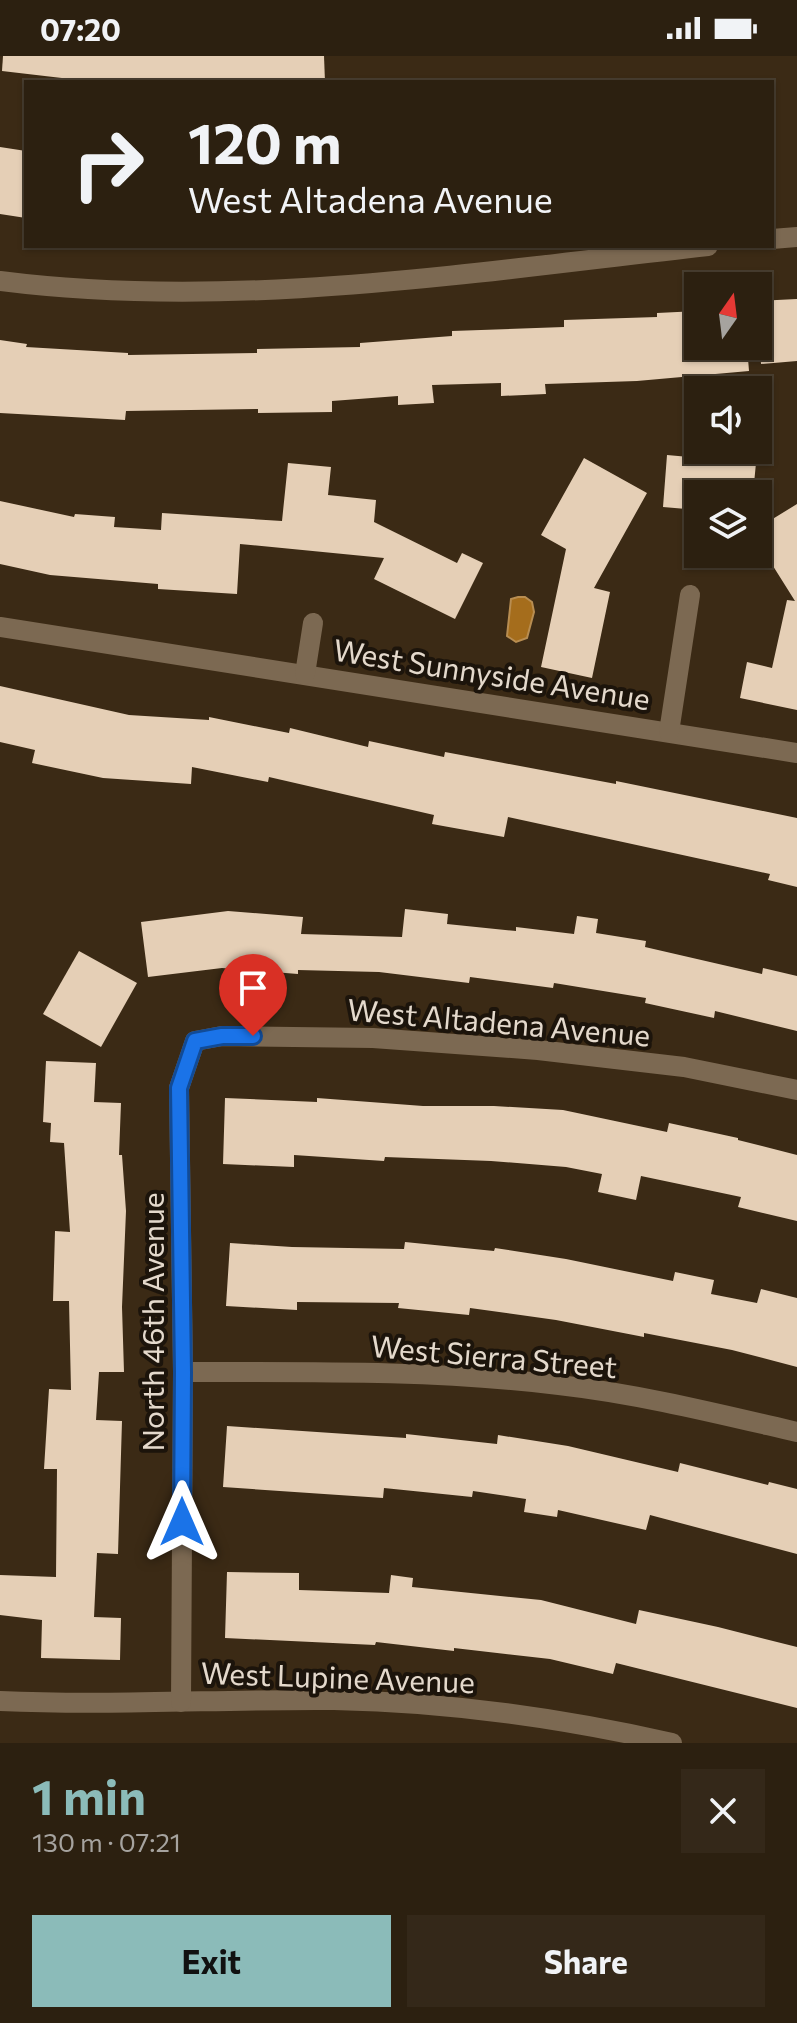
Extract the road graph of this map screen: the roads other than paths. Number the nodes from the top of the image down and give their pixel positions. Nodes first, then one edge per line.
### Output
1 (797, 237) edge
2 (774, 239) edge
3 (690, 248) edge
4 (0, 281) edge
5 (690, 595) dead end
6 (313, 623) dead end
7 (0, 627) edge
8 (305, 674) junction
9 (669, 732) junction
10 (797, 753) edge
11 (195, 1041) joint
12 (797, 1090) edge
13 (183, 1372) junction
14 (797, 1432) edge
15 (0, 1701) edge
16 (181, 1702) junction
17 (672, 1743) edge

1 - 2 street
3 - 4 street
5 - 9 street, West Sunnyside Avenue
6 - 8 street, West Sunnyside Avenue
7 - 8 street, West Sunnyside Avenue
8 - 9 street, West Sunnyside Avenue
9 - 10 street, West Sunnyside Avenue
11 - 12 street, West Altadena Avenue
11 - 13 street, North 46th Avenue
13 - 14 street, West Sierra Street
13 - 16 street, North 46th Avenue
15 - 16 street, West Lupine Avenue
16 - 17 street, West Lupine Avenue

